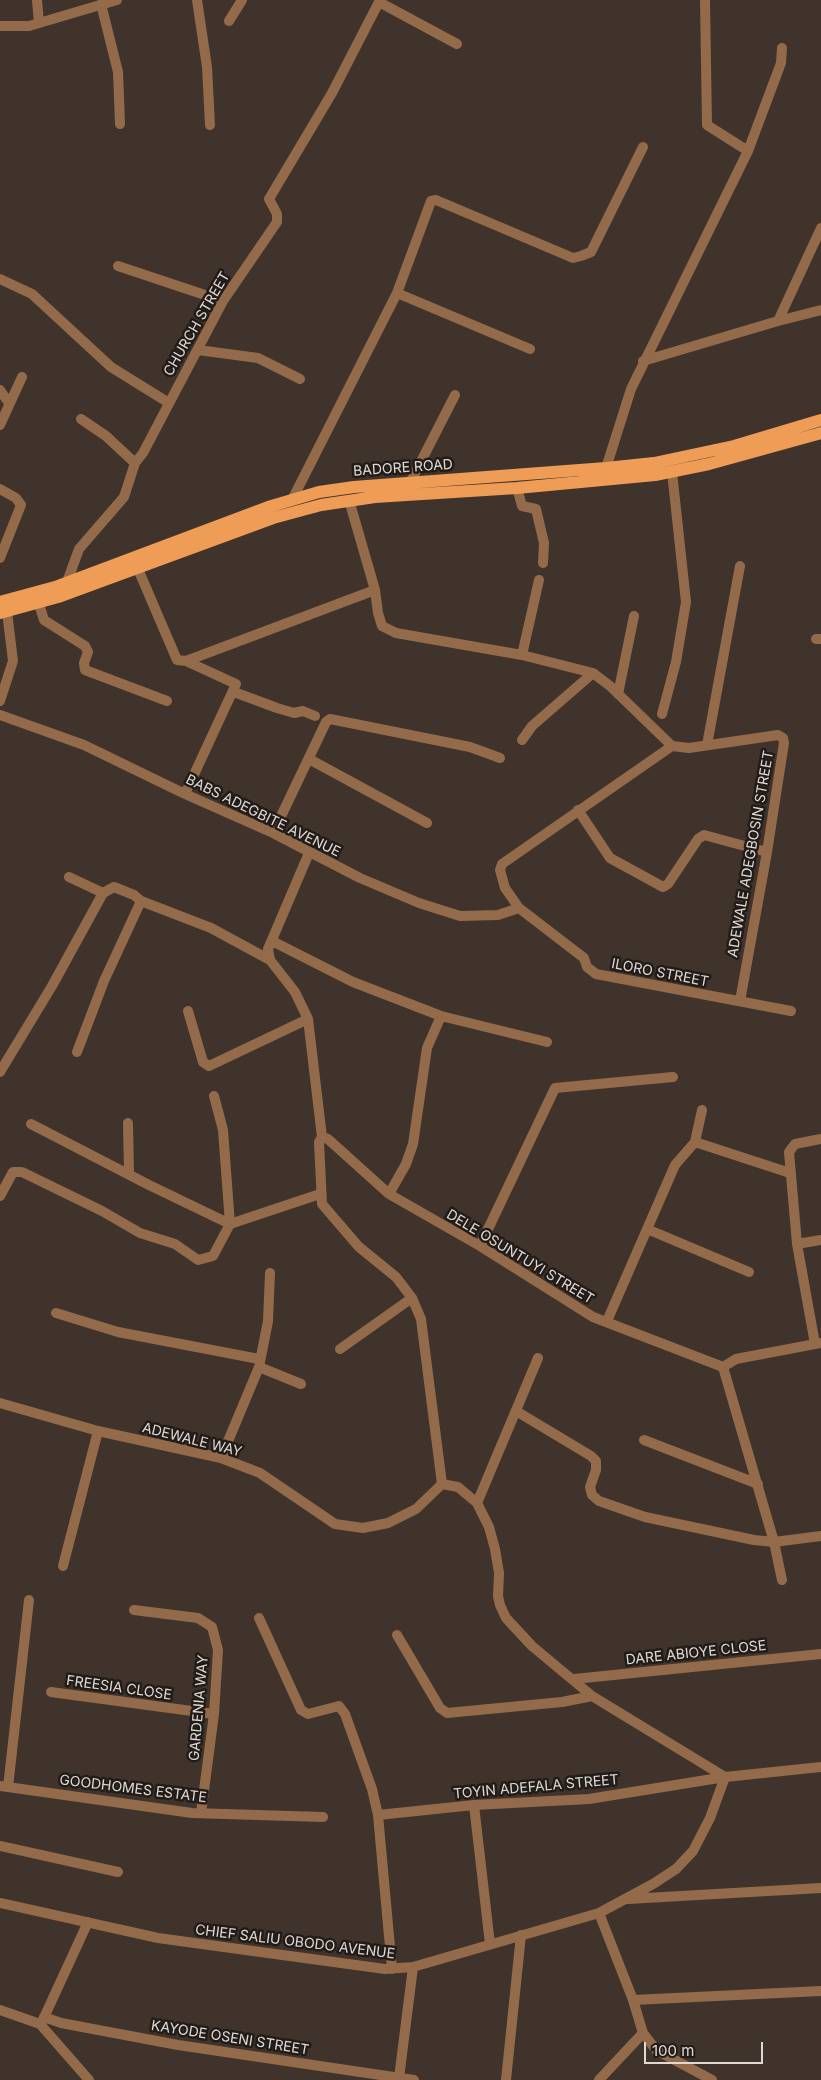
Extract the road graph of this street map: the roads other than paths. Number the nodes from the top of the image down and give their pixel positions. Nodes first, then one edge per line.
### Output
1 (37, 0) edge
2 (116, 0) edge
3 (197, 0) edge
4 (242, 0) edge
5 (705, 0) edge
6 (380, 1) edge
7 (101, 4) junction
8 (229, 21) dead end
9 (39, 23) junction
10 (0, 26) edge
11 (457, 44) dead end
12 (782, 48) dead end
13 (120, 124) dead end
14 (210, 125) dead end
15 (643, 148) dead end
16 (748, 151) junction
17 (821, 228) edge
18 (118, 266) dead end
19 (0, 279) edge
20 (397, 293) junction
21 (223, 301) junction
22 (821, 310) edge
23 (778, 321) junction
24 (530, 349) dead end
25 (198, 350) junction
26 (644, 361) junction
27 (22, 377) dead end
28 (300, 379) dead end
29 (0, 390) edge
30 (454, 395) dead end
31 (9, 403) junction
32 (168, 403) junction
33 (82, 419) dead end
34 (821, 420) edge
35 (0, 425) edge
36 (821, 433) edge
37 (135, 463) junction
38 (606, 468) junction
39 (672, 472) junction
40 (410, 483) junction
41 (517, 488) junction
42 (0, 489) edge
43 (293, 498) junction
44 (349, 500) junction
45 (0, 558) edge
46 (543, 563) dead end
47 (740, 566) dead end
48 (138, 568) junction
49 (539, 580) dead end
50 (67, 582) junction
51 (375, 590) junction
52 (39, 604) junction
53 (2, 609) edge
54 (634, 616) dead end
55 (522, 655) junction
56 (186, 661) junction
57 (593, 673) junction
58 (234, 692) junction
59 (618, 694) junction
60 (0, 700) edge
61 (167, 701) dead end
62 (662, 714) dead end
63 (0, 715) edge
64 (315, 716) dead end
65 (522, 740) dead end
66 (708, 745) junction
67 (672, 746) junction
68 (500, 758) dead end
69 (309, 759) junction
70 (185, 794) junction
71 (578, 810) junction
72 (427, 823) dead end
73 (273, 833) junction
74 (767, 852) junction
75 (309, 853) junction
76 (70, 877) dead end
77 (103, 893) junction
78 (141, 901) junction
79 (520, 908) junction
80 (272, 941) junction
81 (270, 960) junction
82 (740, 1002) junction
83 (188, 1011) dead end
84 (791, 1011) dead end
85 (441, 1016) junction
86 (308, 1019) junction
87 (547, 1042) dead end
88 (77, 1052) dead end
89 (0, 1072) edge
90 (673, 1076) dead end
91 (214, 1096) dead end
92 (702, 1110) dead end
93 (128, 1123) dead end
94 (31, 1124) dead end
95 (322, 1137) junction
96 (821, 1140) edge
97 (695, 1142) junction
98 (129, 1173) junction
99 (790, 1173) junction
100 (320, 1194) junction
101 (389, 1194) junction
102 (0, 1196) edge
103 (230, 1224) junction
104 (647, 1228) junction
105 (821, 1240) edge
106 (796, 1244) junction
107 (480, 1246) junction
108 (749, 1272) dead end
109 (270, 1273) dead end
110 (412, 1298) junction
111 (56, 1313) dead end
112 (607, 1321) junction
113 (818, 1343) edge
114 (340, 1349) dead end
115 (538, 1358) dead end
116 (259, 1363) junction
117 (723, 1367) junction
118 (301, 1384) dead end
119 (0, 1403) edge
120 (516, 1411) junction
121 (98, 1431) junction
122 (644, 1440) dead end
123 (221, 1458) junction
124 (442, 1484) junction
125 (758, 1484) junction
126 (477, 1503) junction
127 (821, 1536) edge
128 (774, 1542) junction
129 (63, 1566) dead end
130 (782, 1580) dead end
131 (29, 1600) dead end
132 (134, 1610) dead end
133 (259, 1618) dead end
134 (397, 1635) dead end
135 (821, 1654) edge
136 (574, 1679) junction
137 (51, 1692) dead end
138 (592, 1696) junction
139 (214, 1714) junction
140 (821, 1767) edge
141 (725, 1777) junction
142 (4, 1786) edge
143 (474, 1805) junction
144 (202, 1813) junction
145 (378, 1814) junction
146 (323, 1816) dead end
147 (0, 1846) edge
148 (118, 1872) dead end
149 (821, 1888) edge
150 (625, 1899) junction
151 (0, 1903) edge
152 (599, 1914) junction
153 (88, 1922) junction
154 (521, 1934) junction
155 (490, 1944) junction
156 (413, 1967) junction
157 (392, 1969) junction
158 (821, 1991) edge
159 (632, 2000) junction
160 (0, 2010) edge
161 (42, 2021) junction
162 (643, 2033) junction
163 (400, 2078) junction
164 (89, 2080) edge
165 (414, 2080) edge
166 (506, 2080) edge
167 (599, 2080) edge
168 (712, 2080) edge

1 - 9 street
2 - 7 street
3 - 14 street
4 - 8 street
5 - 16 street
6 - 11 street
6 - 21 street, CHURCH STREET
7 - 9 street
7 - 13 street
9 - 10 street
12 - 16 street
15 - 20 street
16 - 26 street
17 - 23 street
18 - 21 street
19 - 32 street
20 - 24 street
20 - 43 street
21 - 25 street, CHURCH STREET
22 - 23 street
23 - 26 street
25 - 28 street
25 - 32 street, CHURCH STREET
26 - 38 street
27 - 31 street
29 - 31 street
30 - 40 street
31 - 35 street
32 - 37 street, CHURCH STREET
33 - 37 street
34 - 38 main road, BADORE ROAD
36 - 39 main road, BADORE ROAD
37 - 50 street, CHURCH STREET
38 - 40 main road, BADORE ROAD
39 - 41 main road, BADORE ROAD
39 - 62 street
40 - 43 main road, BADORE ROAD
41 - 44 main road, BADORE ROAD
41 - 46 street
42 - 45 street
43 - 50 main road, BADORE ROAD
44 - 48 main road, BADORE ROAD
44 - 51 street
47 - 66 street
48 - 52 main road, BADORE ROAD
48 - 56 street
49 - 55 street
50 - 53 main road, BADORE ROAD
51 - 55 street
51 - 56 street
52 - 53 main road, BADORE ROAD
52 - 61 street
53 - 60 street
54 - 59 street
55 - 57 street
56 - 58 street
57 - 59 street
57 - 65 street
58 - 64 street
58 - 70 street
59 - 67 street
63 - 70 street, BABS ADEGBITE AVENUE
66 - 67 street, ADEWALE ADEGBOSIN STREET
66 - 74 street, ADEWALE ADEGBOSIN STREET
67 - 71 street
68 - 69 street
69 - 72 street
69 - 73 street
70 - 73 street, BABS ADEGBITE AVENUE
71 - 74 street
71 - 79 street, ILORO STREET
73 - 75 street, BABS ADEGBITE AVENUE
74 - 82 street, ADEWALE ADEGBOSIN STREET
75 - 79 street, BABS ADEGBITE AVENUE
75 - 80 street
76 - 77 street
77 - 78 street
77 - 89 street
78 - 81 street
78 - 88 street
79 - 82 street, ILORO STREET
80 - 81 street
80 - 85 street
81 - 86 street
82 - 84 street, ILORO STREET
83 - 86 street
85 - 87 street
85 - 101 street
86 - 95 street
90 - 107 street
91 - 103 street
92 - 97 street
93 - 98 street
94 - 98 street
95 - 100 street
95 - 101 street, DELE OSUNTUYI STREET
96 - 99 street
97 - 99 street
97 - 104 street
98 - 103 street
99 - 106 street
100 - 103 street
100 - 110 street
101 - 107 street, DELE OSUNTUYI STREET
102 - 103 street
104 - 108 street
104 - 112 street
105 - 106 street
106 - 113 street
107 - 112 street, DELE OSUNTUYI STREET
109 - 116 street
110 - 114 street
110 - 124 street
111 - 116 street
112 - 117 street, DELE OSUNTUYI STREET
113 - 117 street
115 - 120 street
116 - 118 street
116 - 123 street
117 - 125 street
119 - 121 street, ADEWALE WAY
120 - 126 street
120 - 128 street
121 - 123 street, ADEWALE WAY
121 - 129 street
122 - 125 street
123 - 124 street, ADEWALE WAY
124 - 126 street
125 - 128 street
126 - 136 street
127 - 128 street
128 - 130 street
131 - 142 street
132 - 139 street, GARDENIA WAY
133 - 145 street
134 - 138 street
135 - 136 street, DARE ABIOYE CLOSE
136 - 138 street
137 - 139 street, FREESIA CLOSE
138 - 141 street
139 - 144 street, GARDENIA WAY
140 - 141 street, TOYIN ADEFALA STREET
141 - 143 street, TOYIN ADEFALA STREET
141 - 150 street, CHIEF SALIU OBODO AVENUE
142 - 144 street, GOODHOMES ESTATE
143 - 145 street, TOYIN ADEFALA STREET
143 - 155 street
144 - 146 street, GOODHOMES ESTATE
145 - 157 street
147 - 148 street
149 - 150 street
150 - 152 street, CHIEF SALIU OBODO AVENUE
151 - 153 street, CHIEF SALIU OBODO AVENUE
152 - 154 street, CHIEF SALIU OBODO AVENUE
152 - 159 street
153 - 157 street, CHIEF SALIU OBODO AVENUE
153 - 161 street
154 - 155 street, CHIEF SALIU OBODO AVENUE
154 - 166 street
155 - 156 street, CHIEF SALIU OBODO AVENUE
156 - 157 street, CHIEF SALIU OBODO AVENUE
156 - 163 street
158 - 159 street
159 - 162 street
160 - 161 street, KAYODE OSENI STREET
161 - 163 street, KAYODE OSENI STREET
161 - 164 street
162 - 167 street
162 - 168 street
163 - 165 street, KAYODE OSENI STREET

